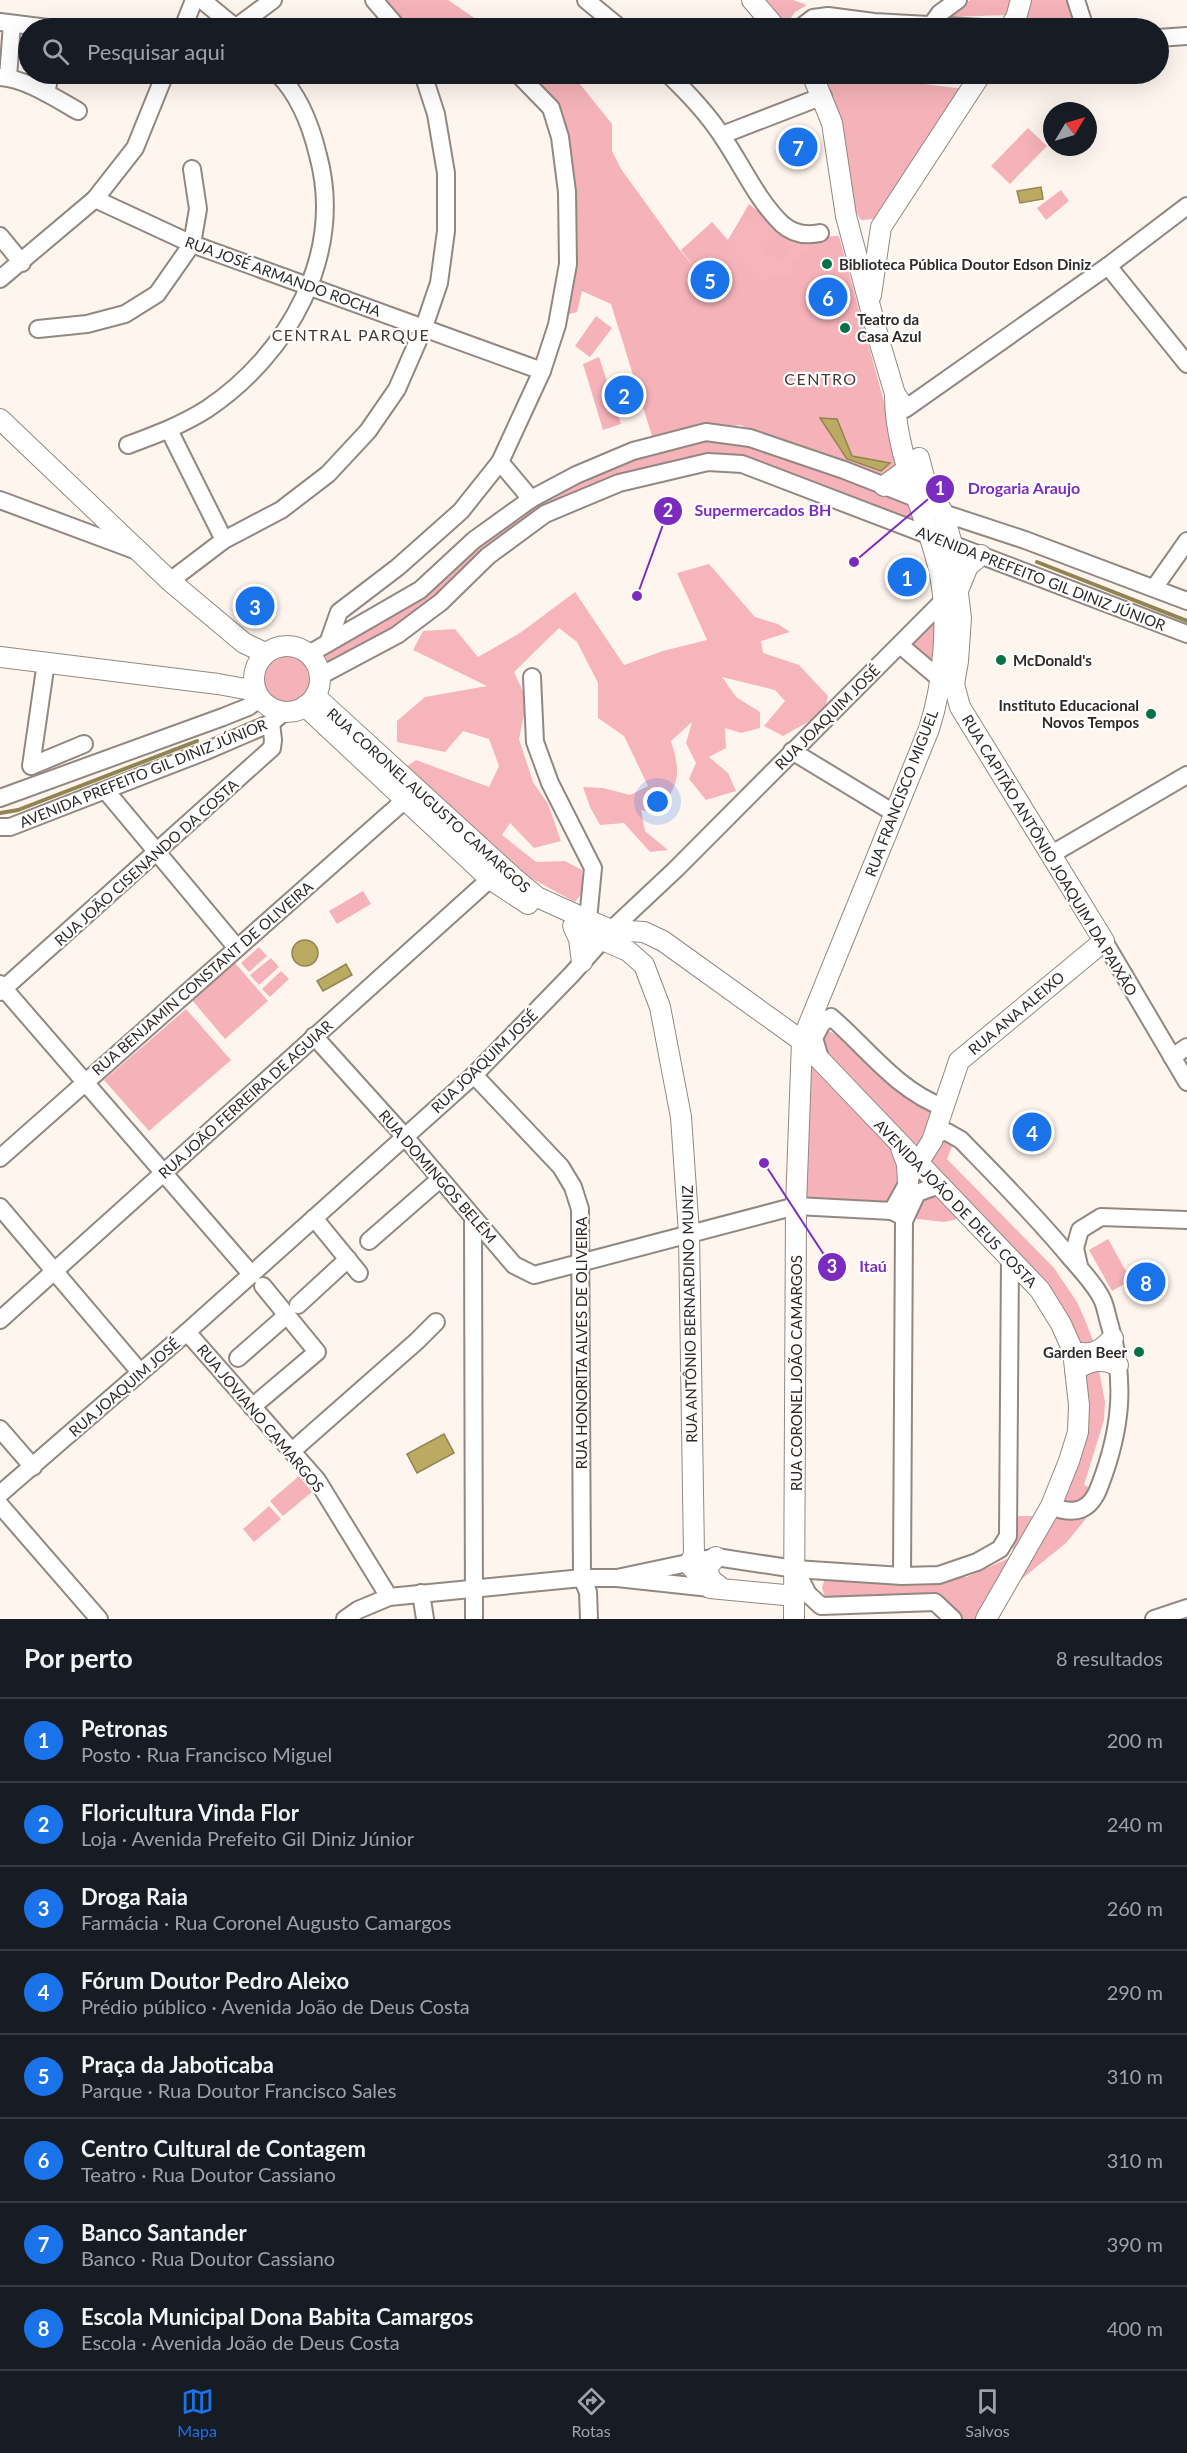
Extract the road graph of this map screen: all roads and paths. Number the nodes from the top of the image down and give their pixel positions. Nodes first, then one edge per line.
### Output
1 (194, 0) edge
2 (202, 0) edge
3 (273, 0) edge
4 (374, 0) edge
5 (586, 0) edge
6 (752, 0) edge
7 (958, 0) edge
8 (1021, 0) edge
9 (1076, 0) edge
10 (187, 18) edge
11 (223, 18) edge
12 (249, 18) edge
13 (389, 18) edge
14 (608, 18) edge
15 (767, 18) edge
16 (813, 18) edge
17 (843, 18) edge
18 (936, 18) edge
19 (1016, 18) edge
20 (1082, 18) edge
21 (6, 23) edge
22 (1187, 36) edge
23 (1169, 37) edge
24 (4, 77) edge
25 (22, 84) edge
26 (48, 84) edge
27 (161, 84) edge
28 (287, 84) edge
29 (426, 84) edge
30 (528, 84) edge
31 (678, 84) edge
32 (817, 84) edge
33 (974, 84) edge
34 (46, 93) junction
35 (823, 96) junction
36 (78, 111) dead end
37 (722, 135) junction
38 (192, 169) dead end
39 (95, 199) junction
40 (1187, 206) edge
41 (846, 216) junction
42 (881, 227) junction
43 (820, 233) dead end
44 (0, 236) edge
45 (192, 244) junction
46 (21, 262) junction
47 (1108, 266) junction
48 (0, 279) edge
49 (310, 286) junction
50 (870, 304) junction
51 (424, 327) junction
52 (38, 329) dead end
53 (1187, 364) edge
54 (542, 371) junction
55 (900, 401) junction
56 (0, 419) edge
57 (169, 430) junction
58 (128, 445) dead end
59 (648, 447) junction
60 (616, 458) junction
61 (500, 462) junction
62 (909, 468) junction
63 (658, 474) junction
64 (628, 482) junction
65 (884, 486) junction
66 (531, 499) junction
67 (918, 499) junction
68 (2, 503) edge
69 (944, 513) junction
70 (928, 535) junction
71 (224, 540) junction
72 (1187, 541) edge
73 (952, 544) junction
74 (138, 551) junction
75 (981, 555) junction
76 (170, 581) junction
77 (959, 588) junction
78 (1154, 588) junction
79 (943, 601) junction
80 (1187, 601) edge
81 (1187, 634) edge
82 (328, 643) junction
83 (900, 645) junction
84 (309, 654) junction
85 (0, 657) edge
86 (46, 662) junction
87 (258, 676) junction
88 (320, 676) junction
89 (532, 677) dead end
90 (947, 681) junction
91 (310, 701) junction
92 (278, 718) junction
93 (967, 718) junction
94 (929, 729) junction
95 (84, 744) dead end
96 (792, 751) junction
97 (1187, 775) edge
98 (106, 791) junction
99 (0, 798) edge
100 (406, 800) junction
101 (894, 813) junction
102 (0, 827) edge
103 (158, 852) junction
104 (1052, 854) junction
105 (490, 879) junction
106 (581, 923) junction
107 (607, 935) junction
108 (663, 941) junction
109 (1104, 941) junction
110 (237, 948) junction
111 (582, 962) junction
112 (644, 965) junction
113 (1, 988) edge
114 (824, 1010) junction
115 (314, 1036) junction
116 (802, 1041) junction
117 (1187, 1047) edge
118 (1172, 1057) junction
119 (820, 1058) junction
120 (474, 1075) junction
121 (84, 1082) junction
122 (1187, 1082) edge
123 (943, 1107) junction
124 (935, 1133) junction
125 (405, 1137) junction
126 (900, 1146) junction
127 (0, 1158) edge
128 (918, 1163) junction
129 (164, 1172) junction
130 (440, 1179) junction
131 (909, 1183) junction
132 (939, 1185) junction
133 (796, 1206) junction
134 (0, 1207) edge
135 (898, 1216) junction
136 (314, 1218) junction
137 (473, 1218) junction
138 (1187, 1220) edge
139 (690, 1233) junction
140 (369, 1241) dead end
141 (1010, 1258) junction
142 (348, 1259) junction
143 (581, 1264) junction
144 (1079, 1267) junction
145 (54, 1269) junction
146 (359, 1273) dead end
147 (257, 1280) junction
148 (292, 1310) junction
149 (0, 1320) edge
150 (436, 1322) dead end
151 (187, 1332) junction
152 (1113, 1338) junction
153 (238, 1358) dead end
154 (1074, 1360) junction
155 (1118, 1365) junction
156 (140, 1372) junction
157 (252, 1407) junction
158 (0, 1429) edge
159 (292, 1451) junction
160 (33, 1467) junction
161 (0, 1494) edge
162 (0, 1505) edge
163 (1051, 1506) junction
164 (716, 1557) junction
165 (689, 1564) junction
166 (795, 1569) junction
167 (826, 1571) junction
168 (902, 1576) junction
169 (582, 1578) junction
170 (617, 1578) junction
171 (473, 1587) junction
172 (718, 1589) junction
173 (421, 1593) junction
174 (795, 1596) junction
175 (388, 1597) junction
176 (820, 1604) junction
177 (1184, 1613) edge
178 (99, 1619) edge
179 (345, 1619) edge
180 (425, 1619) edge
181 (474, 1619) edge
182 (589, 1619) edge
183 (794, 1619) edge
184 (953, 1619) edge
185 (986, 1619) edge
186 (1154, 1619) edge

1 - 10 street
2 - 11 street
3 - 12 street
4 - 13 street
5 - 14 street
6 - 15 main road
7 - 18 street
8 - 19 main road
9 - 20 street
16 - 17 street
21 - 24 street
22 - 23 street
25 - 34 street
26 - 34 street
27 - 39 street
28 - 49 street
29 - 51 street
30 - 54 street
31 - 37 street
32 - 35 main road
33 - 42 main road
34 - 36 street
35 - 37 street
35 - 41 main road
37 - 43 street
38 - 45 street
39 - 45 street, RUA JOSÉ ARMANDO ROCHA
39 - 46 street
40 - 47 street
41 - 42 main road
41 - 50 main road
42 - 50 main road
44 - 46 street
45 - 49 street, RUA JOSÉ ARMANDO ROCHA
45 - 52 street
46 - 48 street
47 - 53 street
47 - 55 street
49 - 51 street, RUA JOSÉ ARMANDO ROCHA
49 - 57 street
50 - 55 main road
51 - 54 street, RUA JOSÉ ARMANDO ROCHA
51 - 71 street
54 - 61 street
55 - 62 main road, RUA FRANCISCO MIGUEL
55 - 69 main road, RUA FRANCISCO MIGUEL
56 - 74 main road
57 - 58 street
57 - 71 street
59 - 60 street, AVENIDA PREFEITO GIL DINIZ JÚNIOR
59 - 63 street
59 - 65 street, AVENIDA PREFEITO GIL DINIZ JÚNIOR
60 - 64 street
60 - 66 street, AVENIDA PREFEITO GIL DINIZ JÚNIOR
61 - 66 street
61 - 82 street
62 - 65 main road
62 - 67 main road, RUA FRANCISCO MIGUEL
63 - 64 street, AVENIDA PREFEITO GIL DINIZ JÚNIOR
63 - 70 street, AVENIDA PREFEITO GIL DINIZ JÚNIOR
64 - 88 street, AVENIDA PREFEITO GIL DINIZ JÚNIOR
65 - 67 street, AVENIDA PREFEITO GIL DINIZ JÚNIOR
66 - 82 street, AVENIDA PREFEITO GIL DINIZ JÚNIOR
67 - 69 street, AVENIDA PREFEITO GIL DINIZ JÚNIOR
67 - 70 main road, RUA FRANCISCO MIGUEL
68 - 74 street
69 - 73 main road, RUA FRANCISCO MIGUEL
69 - 78 street, AVENIDA PREFEITO GIL DINIZ JÚNIOR
70 - 73 street, AVENIDA PREFEITO GIL DINIZ JÚNIOR
70 - 79 main road, RUA FRANCISCO MIGUEL
71 - 76 street
72 - 78 street
73 - 75 street, AVENIDA PREFEITO GIL DINIZ JÚNIOR
73 - 77 main road, RUA FRANCISCO MIGUEL
74 - 76 main road
75 - 77 main road
75 - 81 street, AVENIDA PREFEITO GIL DINIZ JÚNIOR
76 - 87 main road
77 - 90 main road, RUA FRANCISCO MIGUEL
78 - 80 street, AVENIDA PREFEITO GIL DINIZ JÚNIOR
79 - 83 street, RUA JOAQUIM JOSÉ
79 - 90 main road, RUA FRANCISCO MIGUEL
82 - 84 street, AVENIDA PREFEITO GIL DINIZ JÚNIOR
83 - 90 street
83 - 96 street, RUA JOAQUIM JOSÉ
84 - 87 main road
84 - 88 main road
85 - 86 main road
86 - 87 main road
86 - 95 street
87 - 92 main road
87 - 99 street, AVENIDA PREFEITO GIL DINIZ JÚNIOR
88 - 91 main road
89 - 106 street
90 - 93 main road, RUA CAPITÃO ANTÔNIO JOAQUIM DA PAIXÃO
90 - 94 main road, RUA FRANCISCO MIGUEL
91 - 92 main road
91 - 100 main road, RUA CORONEL AUGUSTO CAMARGOS
91 - 106 main road, RUA CORONEL AUGUSTO CAMARGOS
92 - 98 street, AVENIDA PREFEITO GIL DINIZ JÚNIOR
92 - 103 street, RUA JOÃO CISENANDO DA COSTA
93 - 94 main road
93 - 104 main road, RUA CAPITÃO ANTÔNIO JOAQUIM DA PAIXÃO
94 - 101 main road, RUA FRANCISCO MIGUEL
96 - 101 street
96 - 107 street, RUA JOAQUIM JOSÉ
97 - 104 street
98 - 102 street, AVENIDA PREFEITO GIL DINIZ JÚNIOR
98 - 103 street
100 - 105 main road, RUA CORONEL AUGUSTO CAMARGOS
100 - 110 street, RUA BENJAMIN CONSTANT DE OLIVEIRA
101 - 114 main road, RUA FRANCISCO MIGUEL
103 - 110 street
103 - 113 street, RUA JOÃO CISENANDO DA COSTA
104 - 109 main road, RUA CAPITÃO ANTÔNIO JOAQUIM DA PAIXÃO
105 - 106 main road, RUA CORONEL AUGUSTO CAMARGOS
105 - 115 street, RUA JOÃO FERREIRA DE AGUIAR
106 - 107 main road, RUA CORONEL AUGUSTO CAMARGOS
106 - 111 main road
107 - 108 main road, AVENIDA JOÃO DE DEUS COSTA
107 - 111 street, RUA JOAQUIM JOSÉ
107 - 112 main road, RUA CORONEL AUGUSTO CAMARGOS
108 - 112 main road
108 - 116 main road, AVENIDA JOÃO DE DEUS COSTA
109 - 118 street, RUA CAPITÃO ANTÔNIO JOAQUIM DA PAIXÃO
109 - 123 main road, RUA ANA ALEIXO
110 - 121 street, RUA BENJAMIN CONSTANT DE OLIVEIRA
111 - 120 street, RUA JOAQUIM JOSÉ
112 - 139 main road, RUA ANTÔNIO BERNARDINO MUNIZ
113 - 121 street
114 - 116 main road, RUA FRANCISCO MIGUEL
114 - 119 street
114 - 123 street
115 - 125 street, RUA DOMINGOS BELÉM
115 - 129 street, RUA JOÃO FERREIRA DE AGUIAR
116 - 119 main road, AVENIDA JOÃO DE DEUS COSTA
116 - 133 main road, RUA CORONEL JOÃO CAMARGOS
117 - 118 street
118 - 122 street, RUA CAPITÃO ANTÔNIO JOAQUIM DA PAIXÃO
119 - 126 main road, AVENIDA JOÃO DE DEUS COSTA
120 - 125 street, RUA JOAQUIM JOSÉ
120 - 143 street, RUA HONORITA ALVES DE OLIVEIRA
121 - 127 street, RUA BENJAMIN CONSTANT DE OLIVEIRA
121 - 129 street
123 - 124 main road, RUA ANA ALEIXO
124 - 128 main road, RUA ANA ALEIXO
124 - 144 street
125 - 130 street, RUA DOMINGOS BELÉM
125 - 136 street, RUA JOAQUIM JOSÉ
126 - 128 main road, AVENIDA JOÃO DE DEUS COSTA
126 - 131 main road
128 - 131 street
128 - 132 main road, AVENIDA JOÃO DE DEUS COSTA
129 - 145 street, RUA JOÃO FERREIRA DE AGUIAR
129 - 147 street
130 - 137 street, RUA DOMINGOS BELÉM
130 - 140 street
131 - 135 street
132 - 135 street
132 - 141 main road, AVENIDA JOÃO DE DEUS COSTA
133 - 135 street, RUA DOMINGOS BELÉM
133 - 139 street, RUA DOMINGOS BELÉM
133 - 166 main road, RUA CORONEL JOÃO CAMARGOS
134 - 145 street
135 - 168 street
136 - 142 street
136 - 147 street, RUA JOAQUIM JOSÉ
137 - 143 street, RUA DOMINGOS BELÉM
137 - 171 street
138 - 144 street
139 - 143 street, RUA DOMINGOS BELÉM
139 - 165 main road, RUA ANTÔNIO BERNARDINO MUNIZ
141 - 154 main road, AVENIDA JOÃO DE DEUS COSTA
141 - 168 street
142 - 146 street
142 - 148 street
143 - 169 street, RUA HONORITA ALVES DE OLIVEIRA
144 - 152 street
145 - 149 street, RUA JOÃO FERREIRA DE AGUIAR
145 - 156 street
147 - 148 street
147 - 151 street, RUA JOAQUIM JOSÉ
148 - 153 street
148 - 157 street
150 - 159 street
151 - 156 street, RUA JOAQUIM JOSÉ
151 - 157 street, RUA JOVIANO CAMARGOS
152 - 154 main road
152 - 155 street
154 - 155 main road
154 - 163 main road, AVENIDA JOÃO DE DEUS COSTA
155 - 163 street
156 - 160 street, RUA JOAQUIM JOSÉ
157 - 159 street, RUA JOVIANO CAMARGOS
158 - 160 street
159 - 175 street, RUA JOVIANO CAMARGOS
160 - 161 street, RUA JOAQUIM JOSÉ
162 - 178 street
163 - 185 main road, AVENIDA JOÃO DE DEUS COSTA
164 - 165 street
164 - 166 street
164 - 172 main road
165 - 170 street
165 - 172 main road
166 - 167 street
166 - 174 main road, RUA CORONEL JOÃO CAMARGOS
166 - 176 street
167 - 168 street
167 - 176 street
169 - 170 street
169 - 171 street
169 - 182 street, RUA HONORITA ALVES DE OLIVEIRA
170 - 172 street
171 - 173 street
171 - 181 street
172 - 174 main road
173 - 175 street
173 - 180 street
174 - 183 main road, RUA CORONEL JOÃO CAMARGOS
175 - 179 street
176 - 184 street
177 - 186 street

